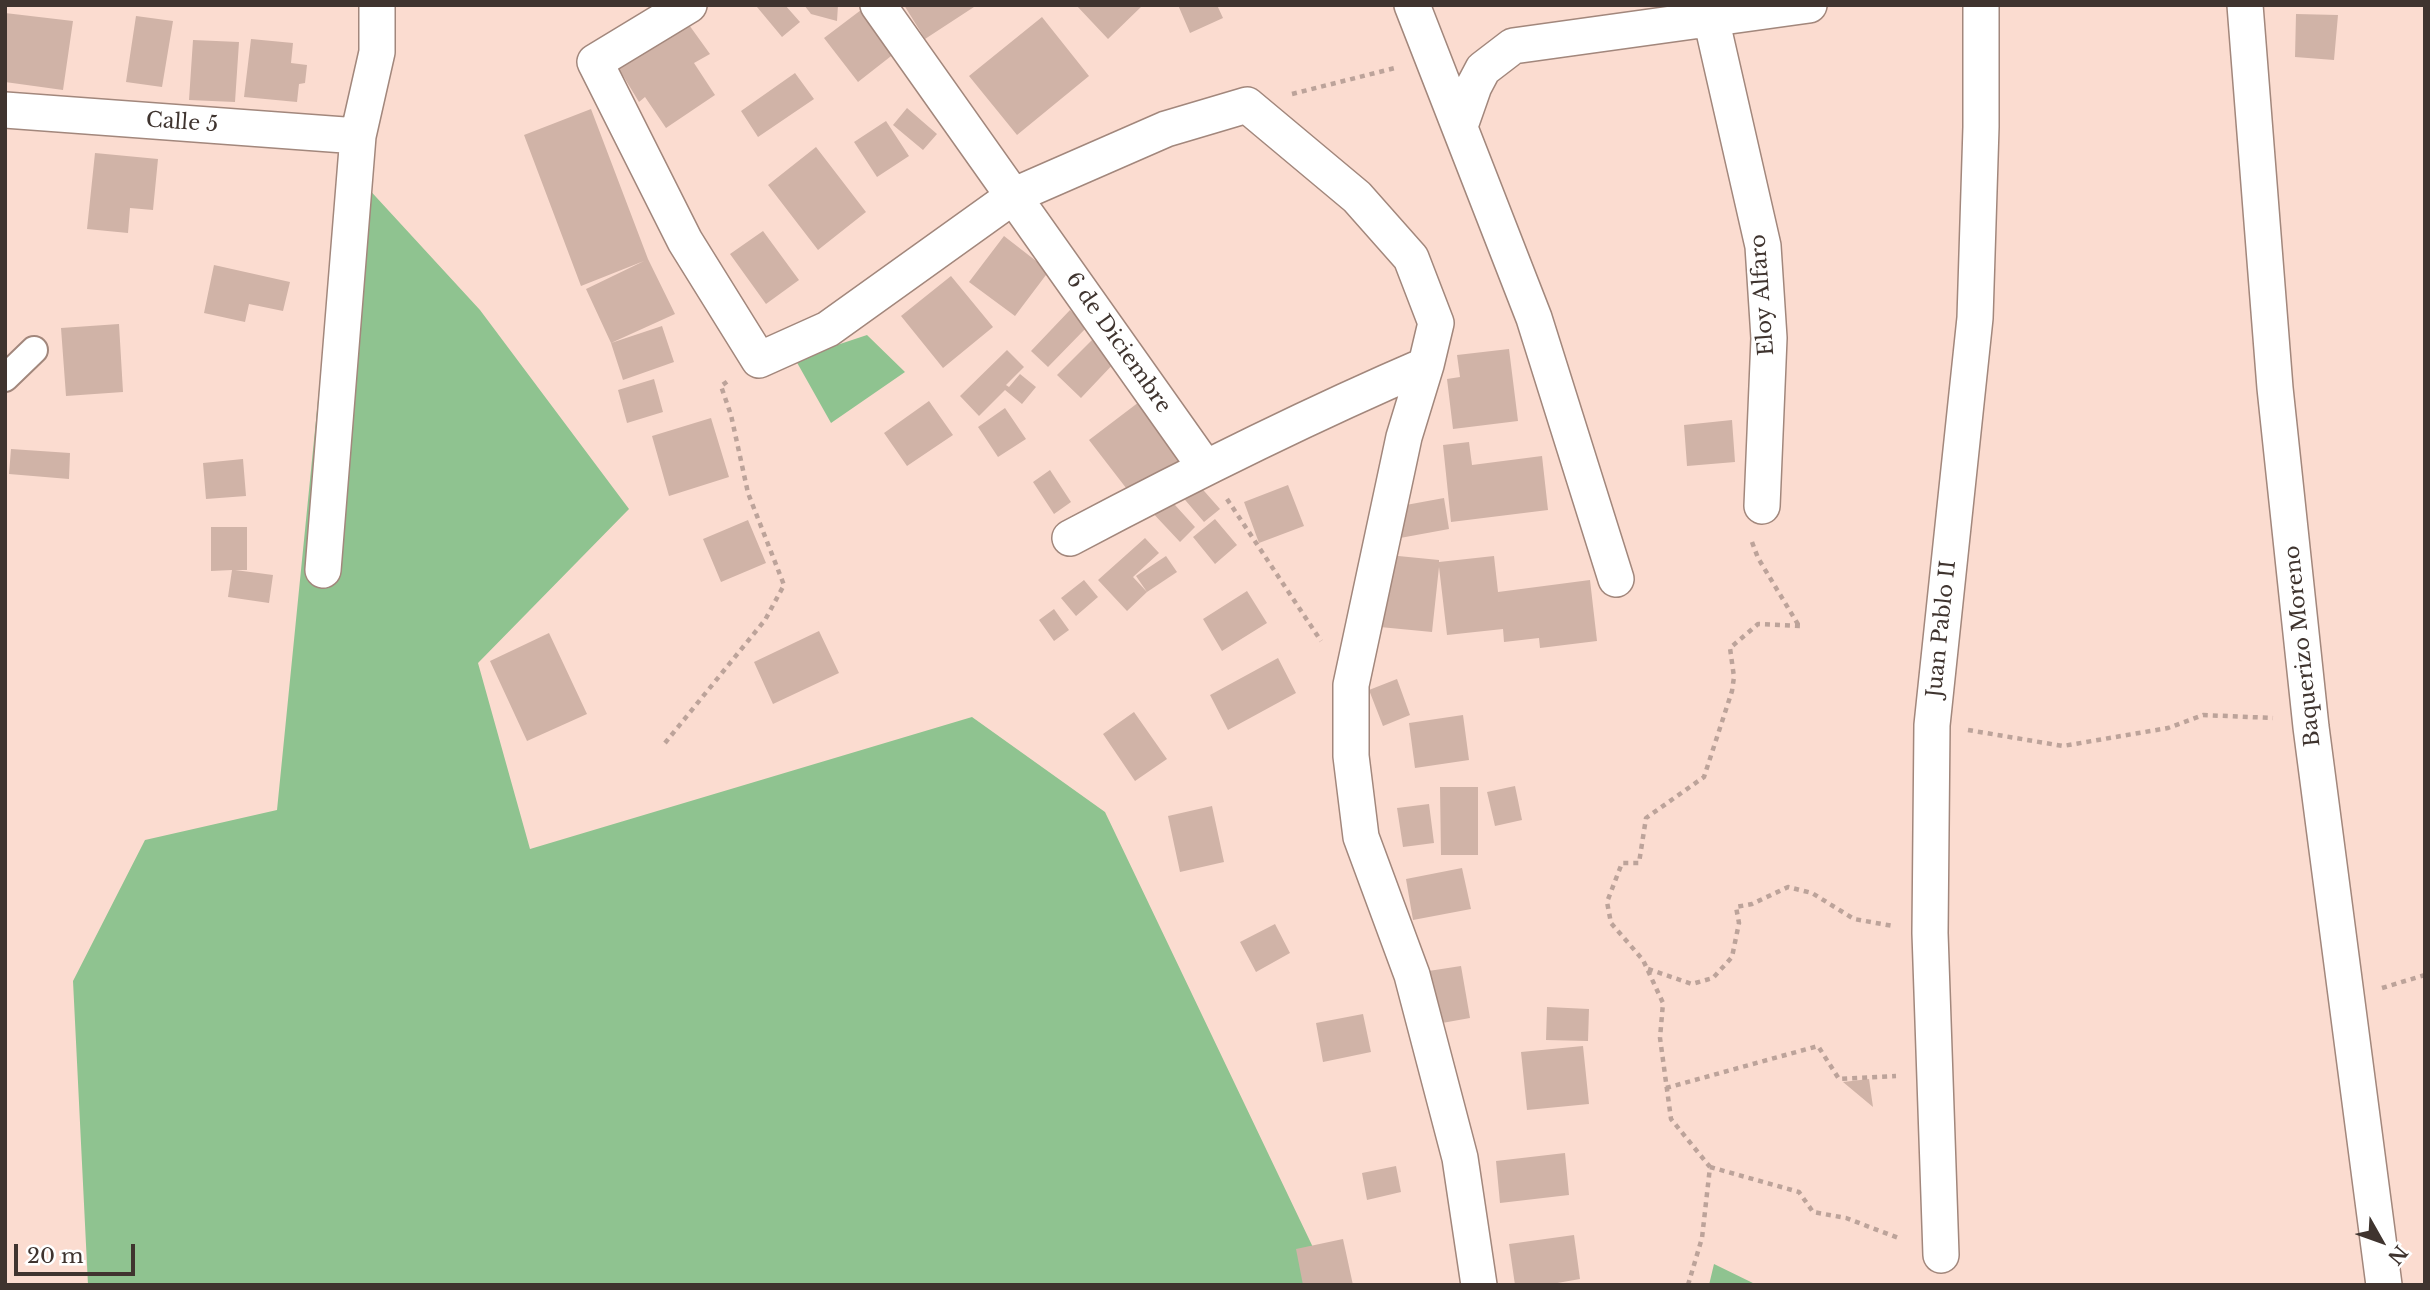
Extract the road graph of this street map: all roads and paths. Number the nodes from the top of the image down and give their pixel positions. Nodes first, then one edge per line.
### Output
1 (377, 5) edge
2 (689, 5) edge
3 (878, 5) edge
4 (1412, 5) edge
5 (1809, 5) edge
6 (1981, 5) edge
7 (2245, 5) edge
8 (1709, 11) edge
9 (1432, 58) junction
10 (1247, 105) junction
11 (5, 110) edge
12 (1460, 126) junction
13 (358, 136) junction
14 (1014, 195) junction
15 (34, 351) dead end
16 (759, 360) junction
17 (1426, 365) junction
18 (5, 377) edge
19 (1205, 467) junction
20 (1762, 506) joint
21 (1070, 538) dead end
22 (323, 570) dead end
23 (1616, 579) dead end
24 (1351, 685) junction
25 (1933, 724) junction
26 (2311, 727) junction
27 (665, 743) dead end
28 (1930, 933) junction
29 (1647, 969) junction
30 (1936, 1074) junction
31 (1666, 1088) junction
32 (1710, 1167) junction
33 (1941, 1255) joint
34 (1479, 1285) edge
35 (1688, 1285) edge
36 (2384, 1285) edge

1 - 13 street
2 - 16 street
3 - 14 street, 6 de Diciembre
4 - 9 street
5 - 8 street
6 - 25 street, Juan Pablo II
7 - 26 street, Baquerizo Moreno
8 - 12 street
8 - 20 street, Eloy Alfaro
9 - 10 path
9 - 12 street
10 - 14 street
10 - 17 street
11 - 13 street, Calle 5
12 - 23 street
13 - 22 street
14 - 16 street
14 - 19 street, 6 de Diciembre
15 - 18 street
16 - 27 path
17 - 19 street
17 - 24 street
19 - 21 street
19 - 24 path
20 - 29 path
24 - 34 street
25 - 26 path
25 - 28 street, Juan Pablo II
26 - 36 street, Baquerizo Moreno
28 - 29 path
28 - 30 street, Juan Pablo II
29 - 31 path
30 - 31 path
30 - 33 street, Juan Pablo II
31 - 32 path
32 - 33 path
32 - 35 path

